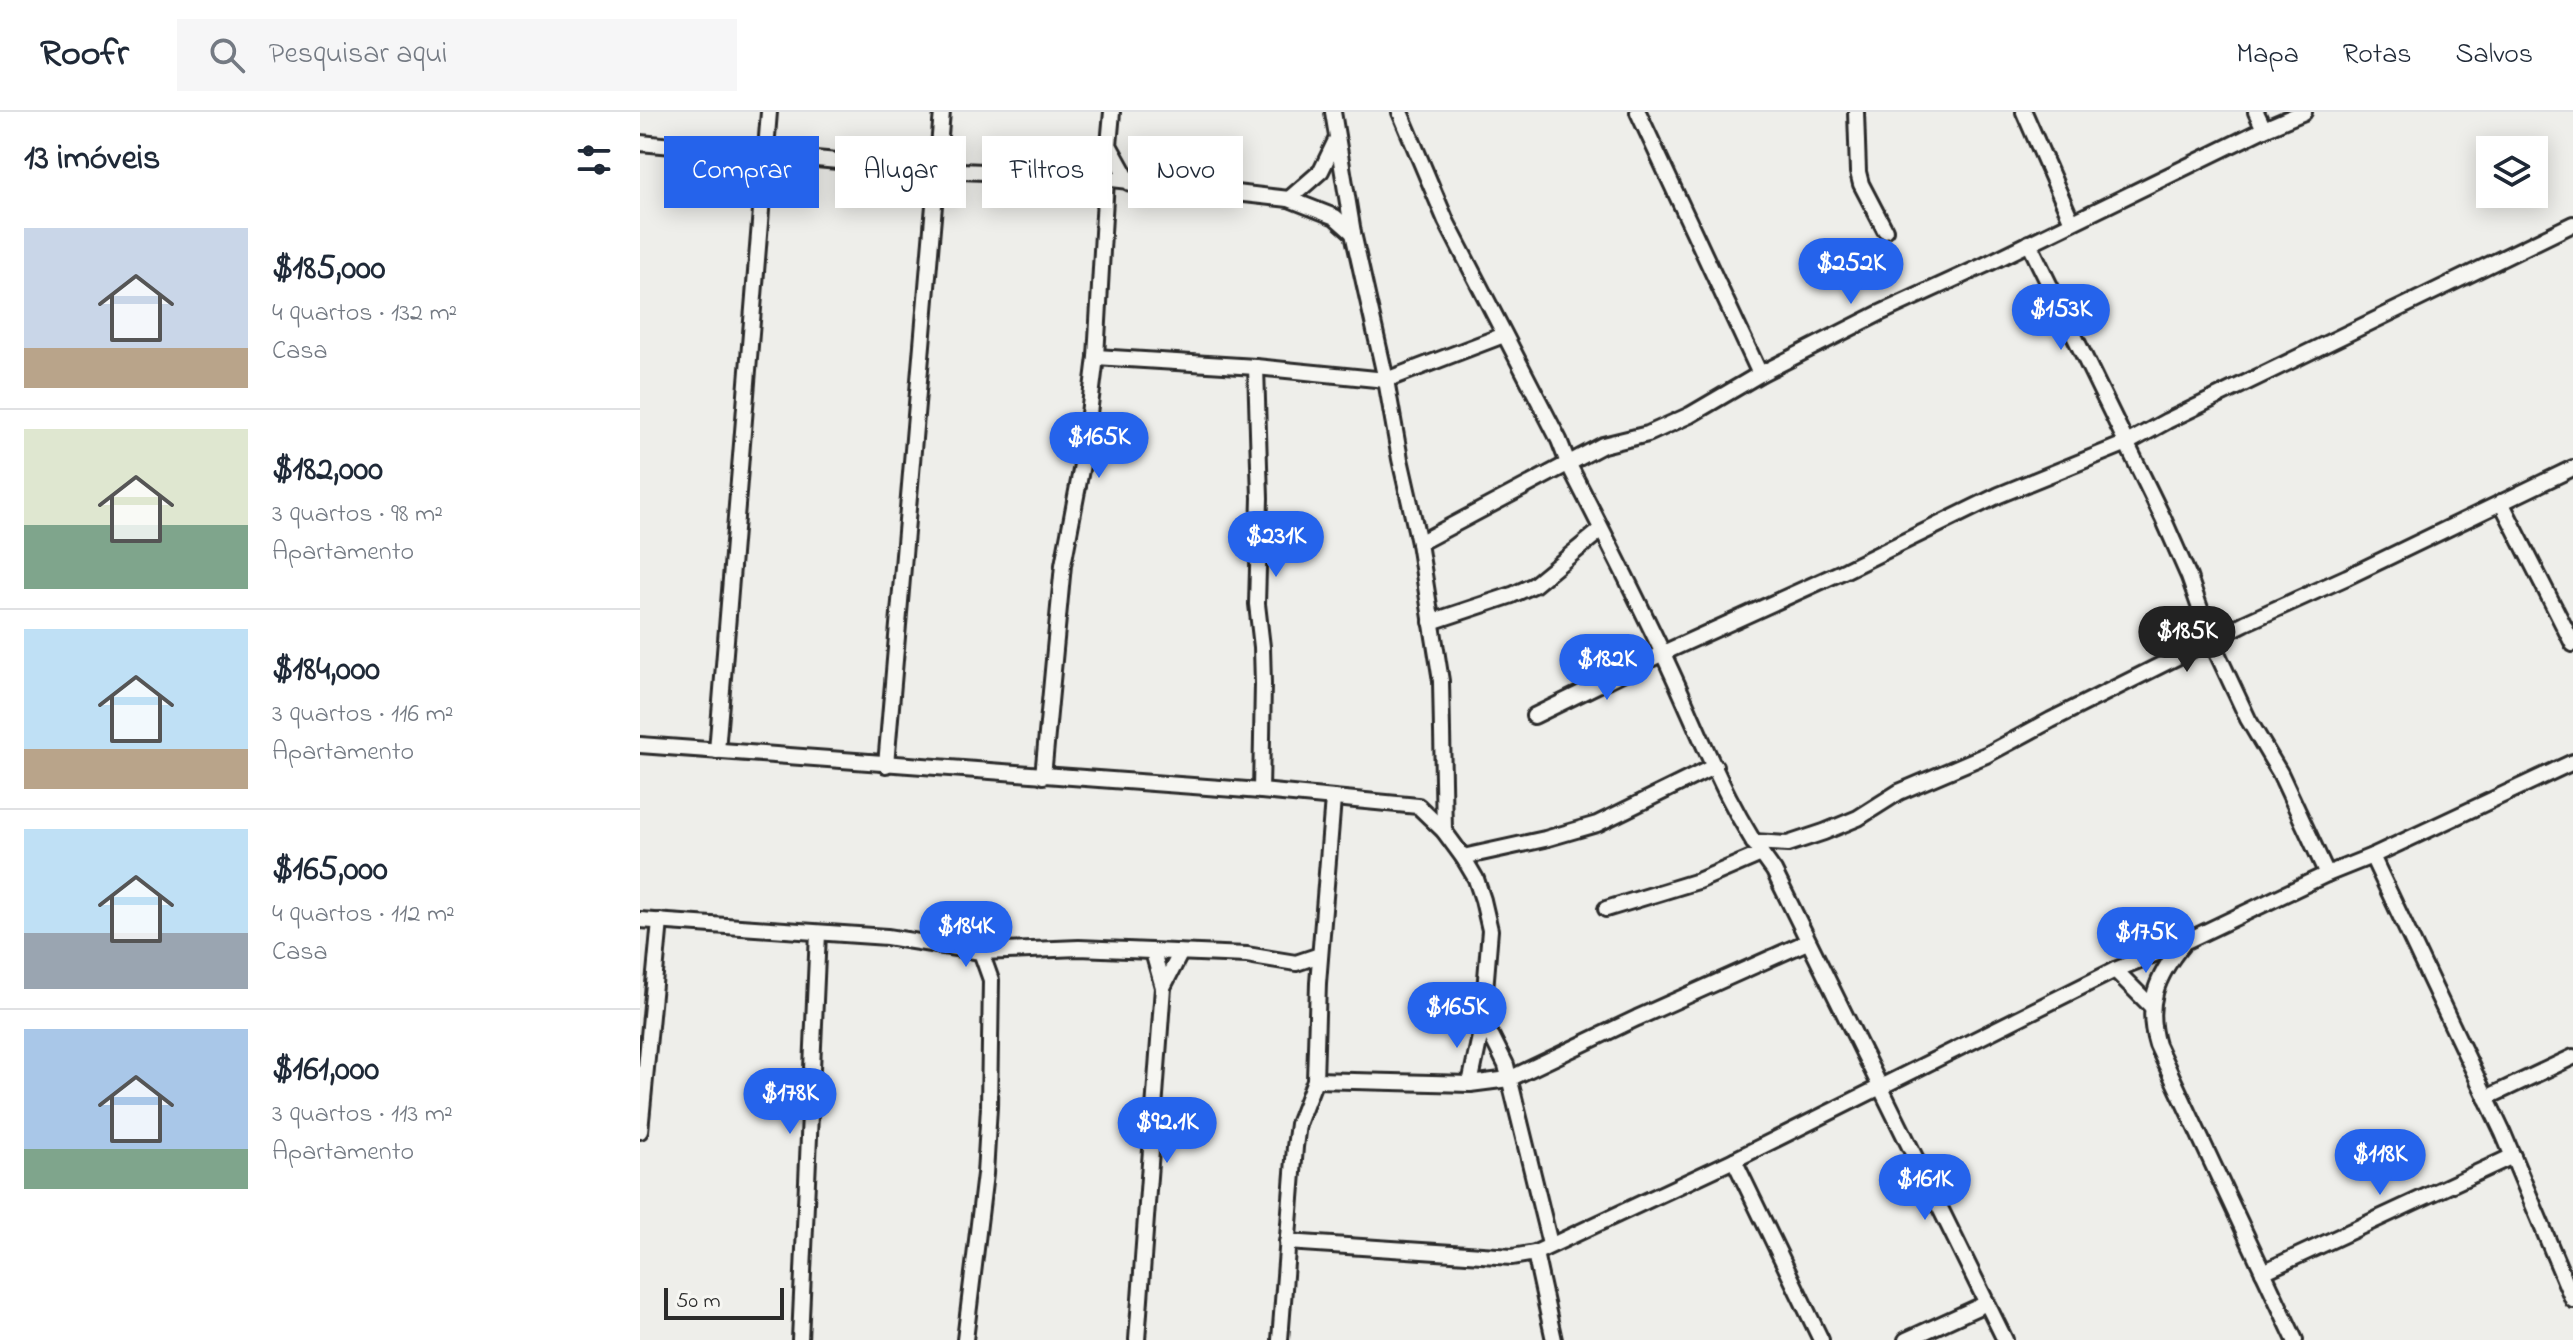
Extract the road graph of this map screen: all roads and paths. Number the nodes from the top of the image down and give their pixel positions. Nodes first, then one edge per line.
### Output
1 (769, 112) edge
2 (942, 112) edge
3 (1112, 112) edge
4 (1333, 112) edge
5 (1400, 112) edge
6 (1638, 112) edge
7 (1856, 112) edge
8 (2024, 112) edge
9 (2256, 112) edge
10 (2304, 112) edge
11 (2264, 129) junction
12 (767, 136) edge
13 (940, 136) edge
14 (1110, 136) edge
15 (1337, 137) junction
16 (640, 143) edge
17 (664, 145) edge
18 (1112, 150) edge
19 (1128, 179) edge
20 (1243, 194) edge
21 (1289, 199) junction
22 (762, 208) edge
23 (933, 208) edge
24 (1104, 208) edge
25 (2072, 222) junction
26 (2573, 224) edge
27 (1885, 230) dead end
28 (1353, 233) junction
29 (2029, 243) junction
30 (1504, 335) junction
31 (1096, 357) junction
32 (1256, 367) junction
33 (1760, 374) junction
34 (1386, 380) junction
35 (2127, 443) junction
36 (1568, 463) junction
37 (2573, 468) edge
38 (2501, 502) junction
39 (1601, 530) junction
40 (1419, 543) junction
41 (1431, 622) junction
42 (2211, 640) junction
43 (2573, 644) edge
44 (1663, 653) junction
45 (1534, 716) dead end
46 (640, 745) edge
47 (717, 751) junction
48 (2573, 762) edge
49 (886, 765) junction
50 (1715, 766) junction
51 (1043, 776) junction
52 (1442, 786) junction
53 (1261, 791) junction
54 (1333, 799) junction
55 (1418, 806) junction
56 (1444, 831) junction
57 (1788, 844) junction
58 (1757, 848) junction
59 (2372, 856) junction
60 (1463, 857) junction
61 (1774, 871) junction
62 (2327, 874) junction
63 (1606, 909) dead end
64 (640, 920) edge
65 (660, 921) junction
66 (818, 933) junction
67 (1807, 942) junction
68 (2184, 942) junction
69 (1007, 951) junction
70 (981, 952) junction
71 (1153, 952) junction
72 (1180, 954) junction
73 (1320, 955) junction
74 (1296, 963) junction
75 (2115, 970) junction
76 (991, 980) junction
77 (1318, 983) junction
78 (1163, 987) junction
79 (2151, 1006) junction
80 (1482, 1027) junction
81 (2573, 1057) edge
82 (1509, 1079) junction
83 (1315, 1080) junction
84 (1470, 1084) junction
85 (1879, 1089) junction
86 (2486, 1098) junction
87 (640, 1131) edge
88 (2513, 1156) junction
89 (1734, 1160) junction
90 (1287, 1242) junction
91 (1550, 1244) junction
92 (1535, 1253) junction
93 (2263, 1272) junction
94 (2573, 1300) edge
95 (1987, 1303) junction
96 (800, 1340) edge
97 (965, 1340) edge
98 (1137, 1340) edge
99 (1280, 1340) edge
100 (1554, 1340) edge
101 (1821, 1340) edge
102 (1906, 1340) edge
103 (2005, 1340) edge
104 (2295, 1340) edge

1 - 12 street
2 - 13 street
3 - 14 street
4 - 15 street
5 - 30 street
6 - 33 street
7 - 27 street
8 - 25 street
9 - 11 street
10 - 11 street
11 - 25 street
15 - 21 street
15 - 28 street
16 - 17 street
18 - 19 street
20 - 21 street
21 - 28 street
22 - 47 street
23 - 49 street
24 - 31 street
25 - 29 street
26 - 35 street
28 - 34 street
29 - 33 street
29 - 35 street
30 - 34 street
30 - 36 street
31 - 32 street
31 - 51 street
32 - 34 street
32 - 53 street
33 - 36 street
34 - 40 street
35 - 42 street
35 - 44 street
36 - 39 street
36 - 40 street
37 - 38 street
38 - 42 street
38 - 43 street
39 - 41 street
39 - 44 street
40 - 41 street
41 - 52 street
42 - 57 street
42 - 62 street
44 - 45 street
44 - 50 street
46 - 47 street
47 - 49 street
48 - 59 street
49 - 51 street
50 - 58 street
50 - 60 street
51 - 53 street
52 - 55 street
52 - 56 street
53 - 54 street
54 - 55 street
54 - 73 street
55 - 56 street
56 - 60 street
57 - 58 street
57 - 61 street
58 - 61 street
58 - 63 street
59 - 62 street
59 - 86 street
60 - 80 street
61 - 67 street
62 - 68 street
64 - 65 street
65 - 66 street
65 - 87 street
66 - 70 street
66 - 96 street
67 - 82 street
67 - 85 street
68 - 75 street
68 - 79 street
69 - 70 street
69 - 71 street
69 - 76 street
70 - 76 street
71 - 72 street
71 - 78 street
72 - 74 street
72 - 78 street
73 - 74 street
73 - 77 street
74 - 77 street
75 - 79 street
75 - 85 street
76 - 97 street
77 - 83 street
78 - 98 street
79 - 93 street
80 - 82 street
80 - 84 street
81 - 86 street
82 - 84 street
82 - 91 street
83 - 84 street
83 - 90 street
85 - 89 street
85 - 95 street
86 - 88 street
88 - 93 street
88 - 94 street
89 - 91 street
89 - 101 street
90 - 92 street
90 - 99 street
91 - 92 street
92 - 100 street
93 - 104 street
95 - 102 street
95 - 103 street

